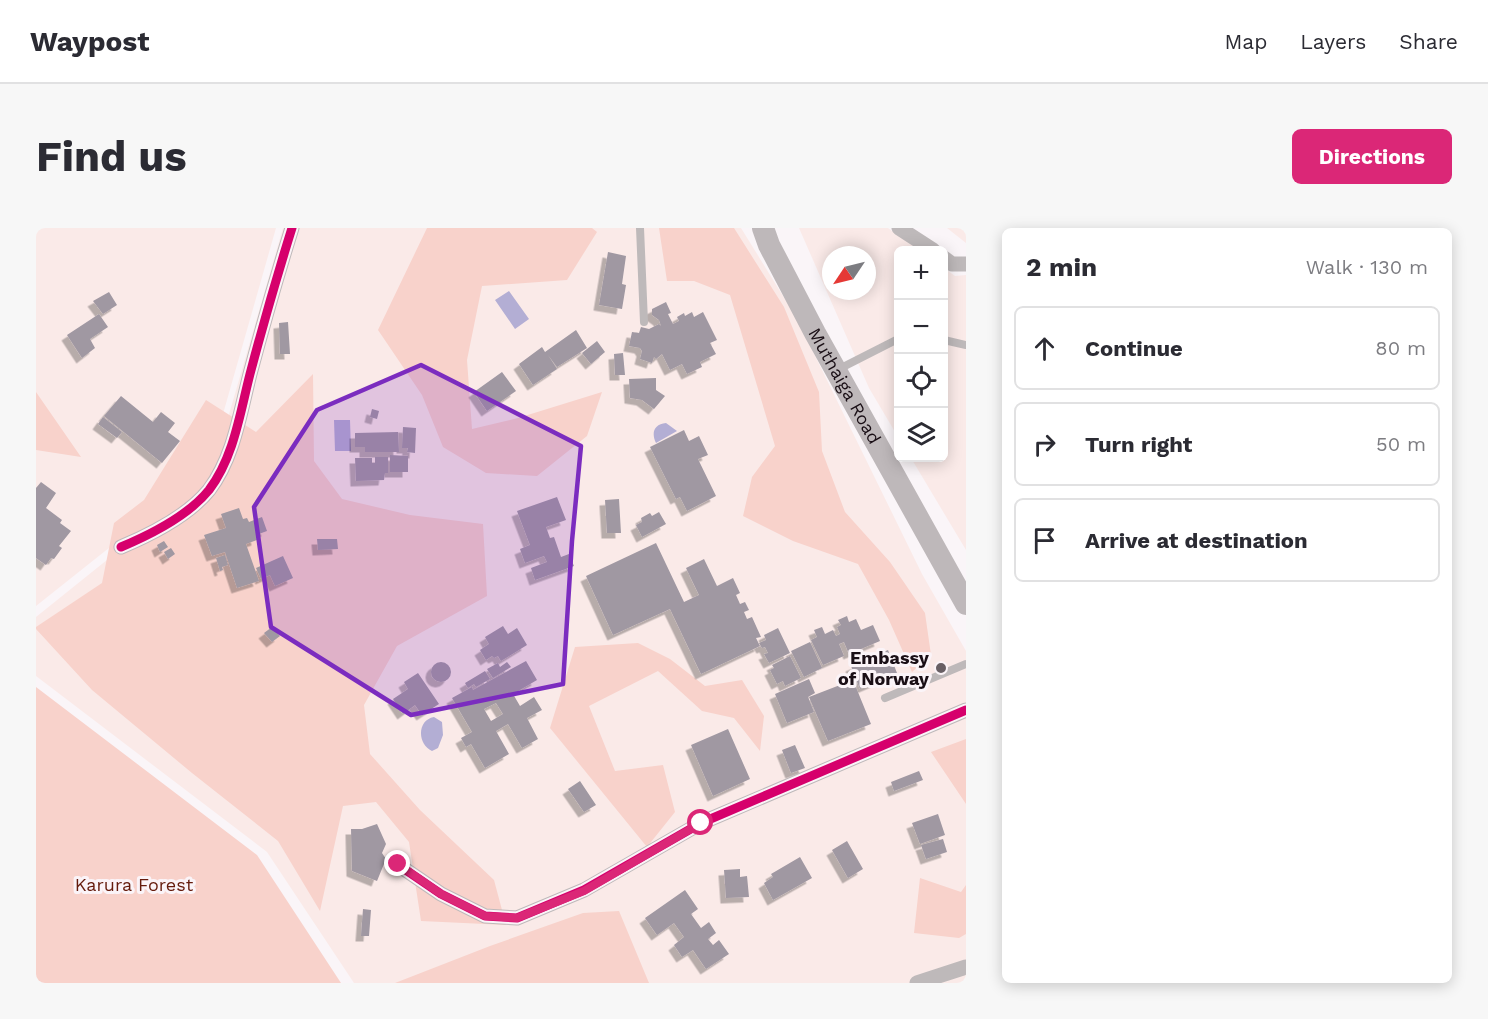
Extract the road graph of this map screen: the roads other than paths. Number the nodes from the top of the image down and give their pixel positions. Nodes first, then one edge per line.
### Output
1 (292, 228) edge
2 (640, 228) edge
3 (763, 228) edge
4 (899, 228) edge
5 (927, 246) edge
6 (948, 261) edge
7 (966, 264) edge
8 (644, 322) dead end
9 (894, 341) edge
10 (948, 341) edge
11 (966, 345) edge
12 (836, 370) junction
13 (121, 547) dead end
14 (966, 604) edge
15 (966, 664) edge
16 (885, 698) dead end
17 (966, 711) edge
18 (398, 864) dead end
19 (966, 968) edge
20 (917, 983) edge

1 - 13 street
2 - 8 lane
3 - 12 main road, Muthaiga Road
4 - 5 street
6 - 7 street
9 - 12 lane
10 - 11 lane
12 - 14 main road, Muthaiga Road
15 - 16 lane
17 - 18 street
19 - 20 street

